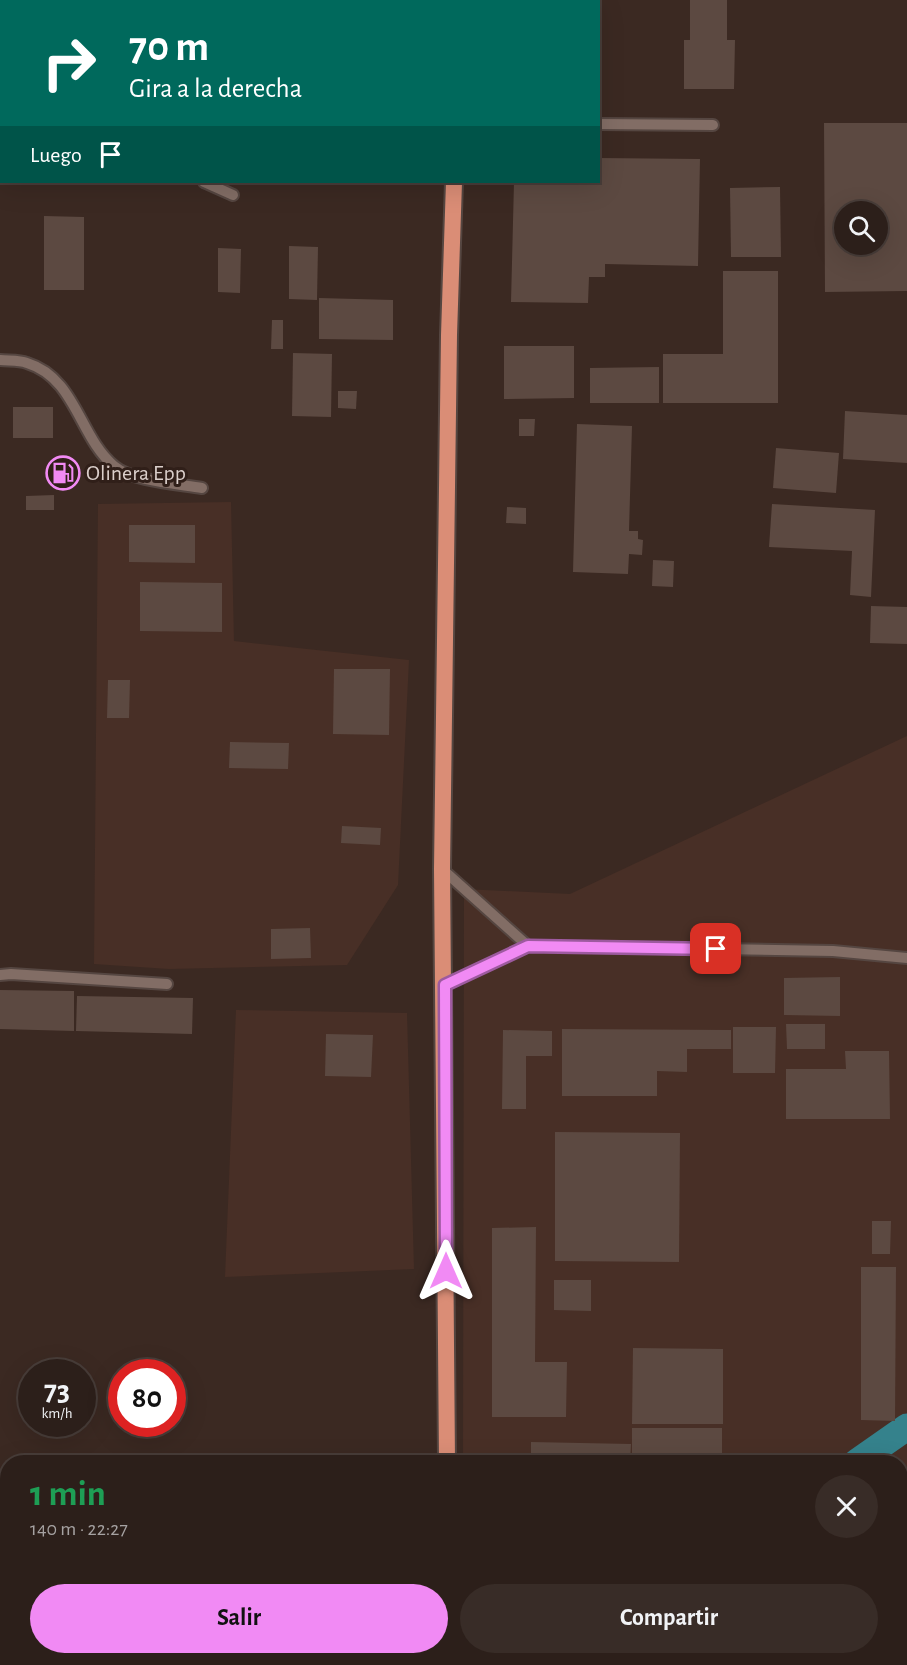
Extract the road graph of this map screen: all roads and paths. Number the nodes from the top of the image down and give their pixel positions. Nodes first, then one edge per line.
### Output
1 (600, 124) edge
2 (713, 126) dead end
3 (206, 183) edge
4 (454, 183) edge
5 (233, 195) dead end
6 (0, 360) edge
7 (202, 488) dead end
8 (442, 869) junction
9 (528, 946) junction
10 (907, 958) edge
11 (0, 975) edge
12 (167, 984) dead end
13 (445, 985) junction
14 (447, 1455) edge

1 - 2 lane
3 - 5 lane
4 - 8 highway
6 - 7 lane
8 - 9 lane
8 - 13 highway
9 - 10 lane
9 - 13 lane
11 - 12 lane
13 - 14 highway

